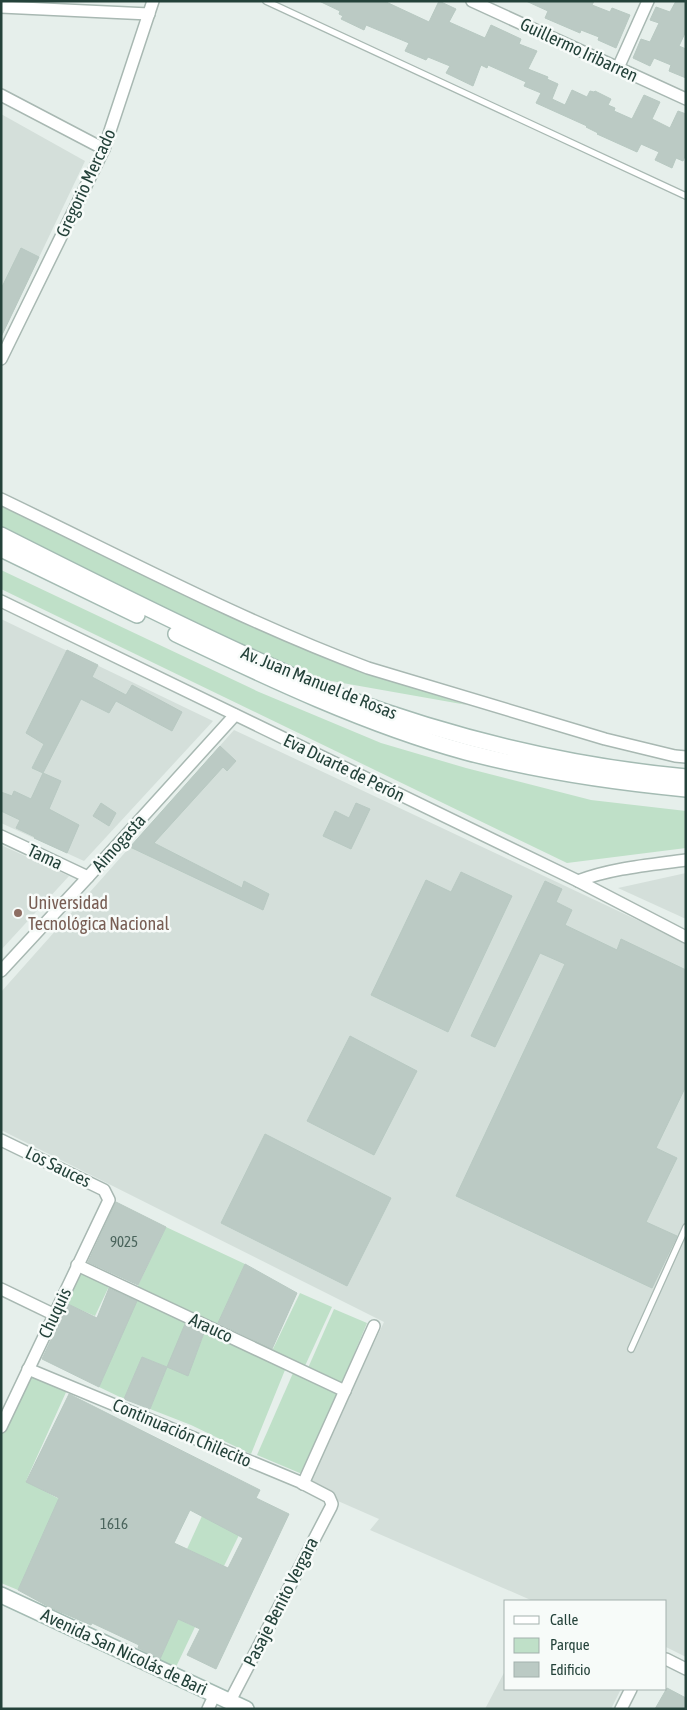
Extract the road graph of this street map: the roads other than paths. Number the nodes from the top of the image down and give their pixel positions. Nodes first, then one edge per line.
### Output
1 (153, 1) edge
2 (266, 1) edge
3 (472, 1) edge
4 (648, 1) edge
5 (32, 4) edge
6 (497, 6) edge
7 (1, 7) edge
8 (149, 14) junction
9 (618, 68) junction
10 (1, 95) edge
11 (686, 99) edge
12 (104, 150) junction
13 (686, 196) edge
14 (1, 359) edge
15 (1, 499) edge
16 (1, 535) edge
17 (1, 549) edge
18 (1, 601) edge
19 (235, 714) junction
20 (686, 757) edge
21 (686, 777) edge
22 (686, 789) edge
23 (1, 836) edge
24 (686, 860) edge
25 (88, 877) junction
26 (578, 881) junction
27 (686, 937) edge
28 (1, 970) edge
29 (1, 1140) edge
30 (109, 1200) joint
31 (686, 1227) edge
32 (77, 1265) junction
33 (1, 1289) edge
34 (54, 1315) junction
35 (374, 1326) dead end
36 (632, 1349) dead end
37 (28, 1369) junction
38 (344, 1391) junction
39 (1, 1427) edge
40 (303, 1484) junction
41 (332, 1504) joint
42 (1, 1595) edge
43 (667, 1660) edge
44 (686, 1669) edge
45 (630, 1690) edge
46 (215, 1694) junction
47 (230, 1701) junction
48 (208, 1709) edge
49 (246, 1709) edge
50 (621, 1709) edge

1 - 8 street, Gregorio Mercado
2 - 13 lane
3 - 6 street, Guillermo Iribarren
4 - 9 street
5 - 7 street
5 - 8 street
6 - 9 street, Guillermo Iribarren
8 - 12 street, Gregorio Mercado
9 - 11 street, Guillermo Iribarren
10 - 12 street
12 - 14 street, Gregorio Mercado
15 - 20 street
16 - 21 main road, Av. Juan Manuel de Rosas
17 - 22 main road, Av. Juan Manuel de Rosas
18 - 19 street, Eva Duarte de Perón
19 - 25 street, Aimogasta
19 - 26 street, Eva Duarte de Perón
23 - 25 street, Tama
24 - 26 street
25 - 28 street, Aimogasta
26 - 27 street, Eva Duarte de Perón
29 - 30 street, Los Sauces
30 - 32 street, Chuquis
31 - 36 lane
32 - 34 street, Chuquis
32 - 38 street, Arauco
33 - 34 street
34 - 37 street, Chuquis
35 - 38 street
37 - 39 street, Chuquis
37 - 40 street, Continuación Chilecito
38 - 40 street
40 - 41 street, Continuación Chilecito
41 - 47 street, Pasaje Benito Vergara
42 - 46 main road, Avenida San Nicolás de Bari
43 - 44 street
45 - 50 street
46 - 47 main road, Avenida San Nicolás de Bari
46 - 48 street
47 - 49 main road, Avenida San Nicolás de Bari

